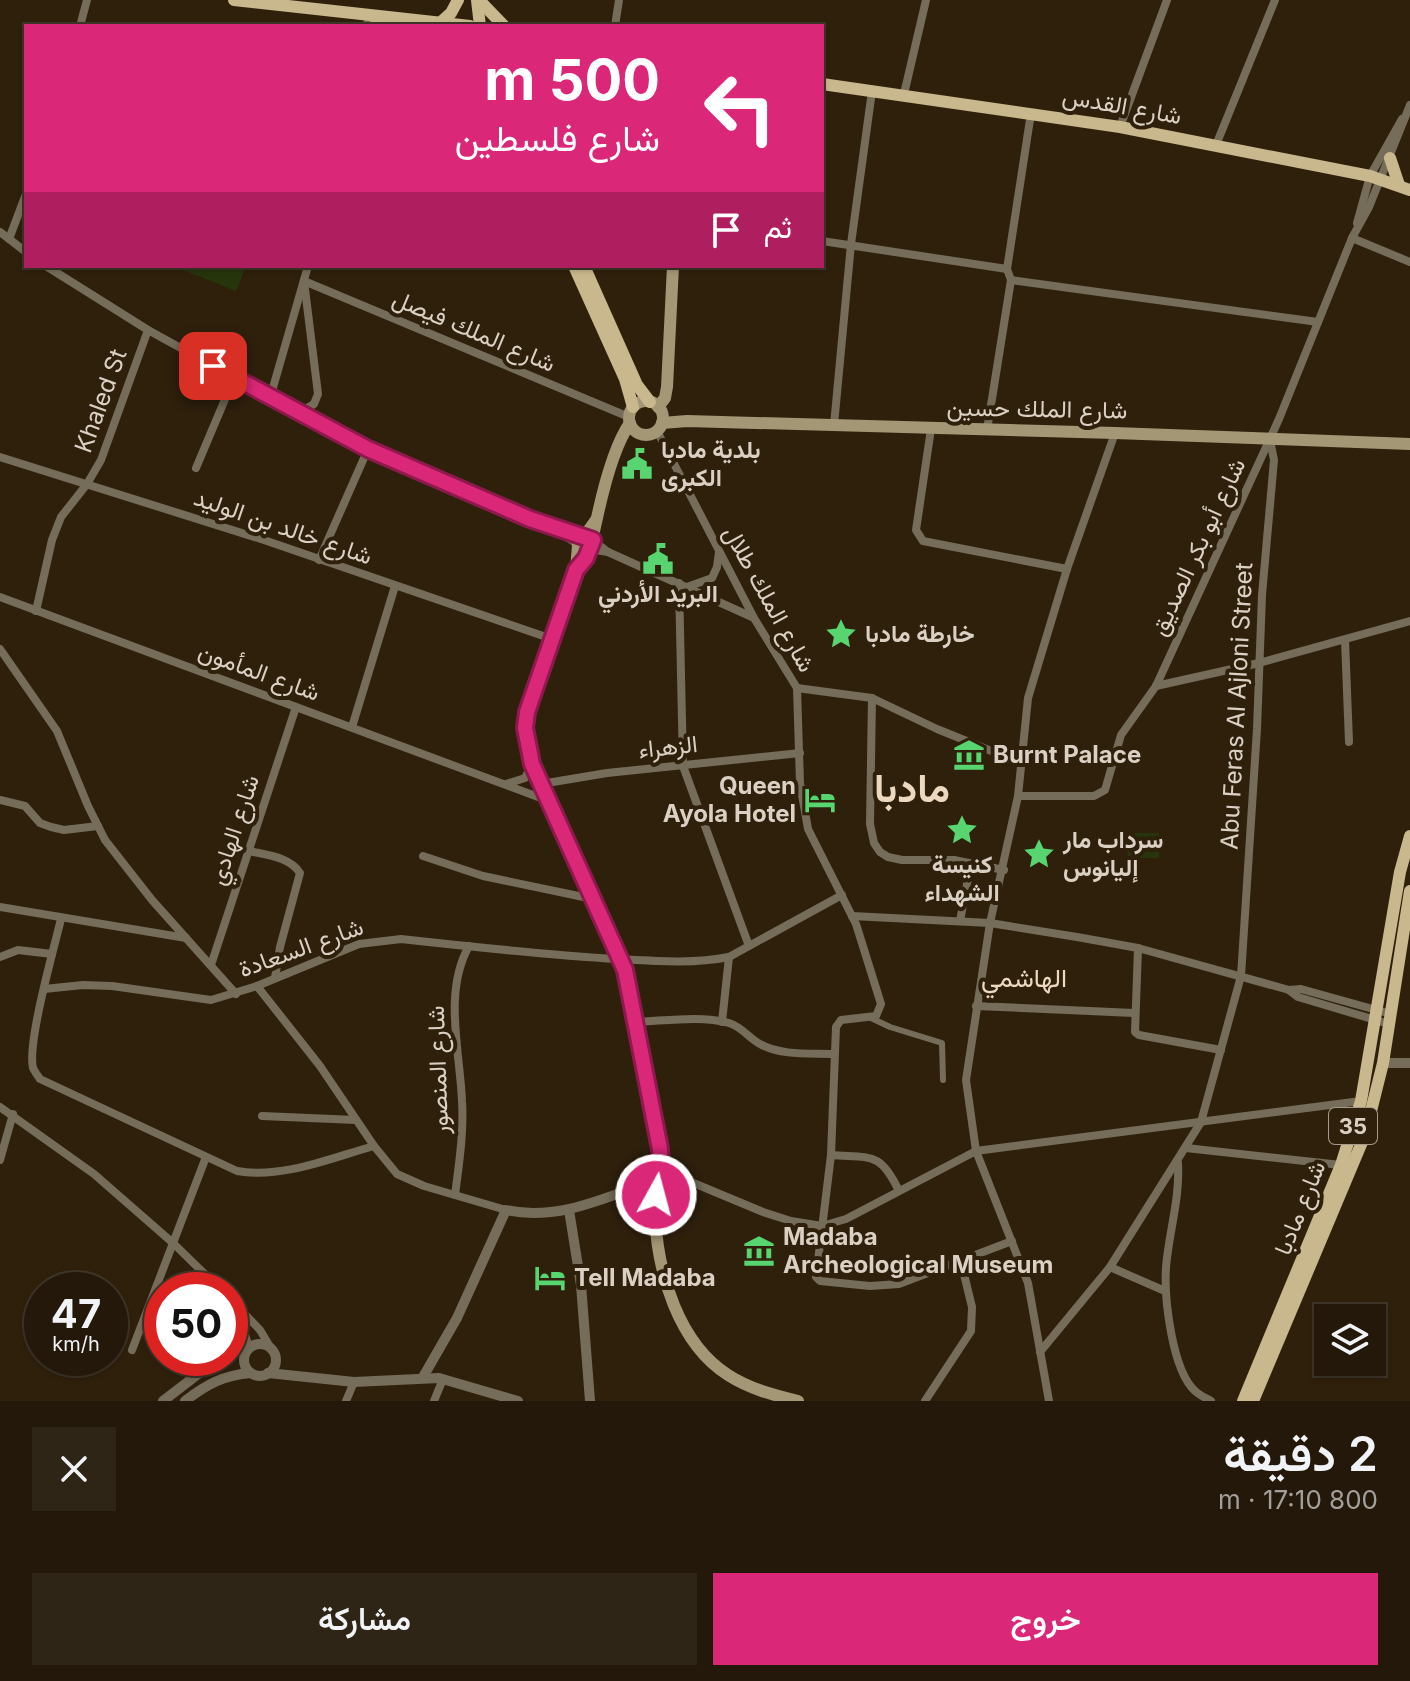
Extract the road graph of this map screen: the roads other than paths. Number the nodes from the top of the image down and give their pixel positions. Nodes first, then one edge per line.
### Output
1 (87, 0) edge
2 (234, 0) edge
3 (461, 0) edge
4 (478, 0) edge
5 (619, 0) edge
6 (926, 0) edge
7 (1167, 0) edge
8 (1275, 0) edge
9 (306, 7) edge
10 (368, 21) edge
11 (440, 23) junction
12 (81, 24) edge
13 (449, 24) edge
14 (467, 24) edge
15 (480, 24) edge
16 (502, 24) edge
17 (615, 24) edge
18 (824, 84) edge
19 (872, 91) junction
20 (904, 94) junction
21 (1408, 108) edge
22 (1031, 113) junction
23 (1120, 127) junction
24 (1216, 145) junction
25 (1390, 158) junction
26 (1375, 177) junction
27 (1404, 188) edge
28 (24, 199) edge
29 (0, 232) edge
30 (1354, 236) junction
31 (9, 239) junction
32 (824, 241) edge
33 (851, 244) junction
34 (24, 250) edge
35 (1410, 262) edge
36 (49, 268) edge
37 (307, 268) edge
38 (575, 268) edge
39 (585, 268) edge
40 (673, 268) edge
41 (1007, 269) junction
42 (1011, 280) junction
43 (304, 281) junction
44 (1318, 322) junction
45 (148, 330) junction
46 (234, 378) junction
47 (270, 398) junction
48 (654, 404) junction
49 (299, 413) junction
50 (631, 416) junction
51 (834, 425) junction
52 (660, 427) junction
53 (931, 429) junction
54 (987, 430) junction
55 (1115, 433) junction
56 (1270, 440) junction
57 (1410, 444) edge
58 (368, 449) junction
59 (0, 457) edge
60 (196, 468) dead end
61 (87, 484) junction
62 (586, 543) junction
63 (719, 550) junction
64 (319, 560) junction
65 (1067, 569) junction
66 (682, 585) junction
67 (395, 586) junction
68 (0, 597) edge
69 (36, 611) junction
70 (754, 618) junction
71 (1410, 621) edge
72 (552, 639) junction
73 (1345, 640) junction
74 (2, 654) edge
75 (1259, 663) junction
76 (1156, 686) junction
77 (797, 688) junction
78 (872, 698) junction
79 (296, 707) junction
80 (352, 727) junction
81 (1349, 742) dead end
82 (800, 753) junction
83 (1021, 763) junction
84 (532, 764) junction
85 (683, 766) junction
86 (505, 784) junction
87 (541, 784) junction
88 (1018, 796) junction
89 (0, 800) edge
90 (549, 801) junction
91 (98, 826) junction
92 (1410, 836) edge
93 (249, 851) junction
94 (423, 856) dead end
95 (971, 863) junction
96 (1004, 870) junction
97 (1410, 891) edge
98 (842, 895) junction
99 (593, 899) junction
100 (0, 907) edge
101 (852, 916) junction
102 (61, 919) junction
103 (960, 921) junction
104 (990, 923) junction
105 (187, 939) junction
106 (469, 946) junction
107 (749, 946) junction
108 (1138, 948) junction
109 (52, 954) junction
110 (0, 957) edge
111 (729, 957) junction
112 (620, 959) junction
113 (211, 965) junction
114 (1241, 976) junction
115 (275, 978) junction
116 (257, 986) junction
117 (44, 989) junction
118 (236, 994) junction
119 (976, 1006) junction
120 (1134, 1013) junction
121 (1383, 1017) junction
122 (871, 1018) junction
123 (635, 1022) junction
124 (722, 1022) junction
125 (1221, 1050) junction
126 (834, 1054) junction
127 (1383, 1063) junction
128 (1410, 1063) edge
129 (943, 1080) dead end
130 (1361, 1101) junction
131 (0, 1107) edge
132 (13, 1114) junction
133 (262, 1116) dead end
134 (356, 1120) junction
135 (1201, 1122) junction
136 (374, 1146) junction
137 (1186, 1148) junction
138 (976, 1151) junction
139 (831, 1155) junction
140 (206, 1157) junction
141 (0, 1160) edge
142 (1178, 1162) junction
143 (1341, 1165) junction
144 (658, 1179) junction
145 (899, 1191) junction
146 (455, 1195) junction
147 (506, 1210) junction
148 (569, 1210) junction
149 (822, 1226) junction
150 (1012, 1241) junction
151 (173, 1243) junction
152 (961, 1262) junction
153 (1110, 1267) junction
154 (203, 1272) edge
155 (1165, 1291) junction
156 (248, 1318) edge
157 (248, 1349) edge
158 (132, 1350) dead end
159 (274, 1352) junction
160 (1040, 1352) junction
161 (248, 1369) edge
162 (251, 1373) junction
163 (268, 1373) junction
164 (300, 1375) junction
165 (196, 1376) edge
166 (423, 1377) junction
167 (443, 1379) junction
168 (354, 1382) junction
169 (163, 1401) edge
170 (185, 1401) edge
171 (346, 1401) edge
172 (434, 1401) edge
173 (518, 1401) edge
174 (590, 1401) edge
175 (798, 1401) edge
176 (925, 1401) edge
177 (1049, 1401) edge
178 (1211, 1401) edge
179 (1243, 1401) edge
180 (1253, 1401) edge

1 - 12 street
2 - 9 main road
3 - 11 main road
3 - 14 main road
4 - 15 main road
4 - 16 main road
5 - 17 street
6 - 20 street
7 - 23 street
8 - 24 street
9 - 10 main road
10 - 11 main road
11 - 13 main road
18 - 19 main road, شارع القدس
19 - 20 main road, شارع القدس
19 - 33 street
20 - 22 main road, شارع القدس
21 - 25 street, شارع أبو بكر الصديق
21 - 26 street, شارع أبو بكر الصديق
22 - 23 main road, شارع القدس
22 - 41 street
23 - 24 main road, شارع القدس
24 - 26 main road, شارع القدس
25 - 26 street, شارع أبو بكر الصديق
25 - 27 main road
26 - 27 main road, شارع القدس
26 - 30 street, شارع أبو بكر الصديق
28 - 31 street
29 - 31 street
30 - 35 street
30 - 44 street, شارع أبو بكر الصديق
31 - 34 street
32 - 33 street
33 - 41 street
33 - 51 street
36 - 45 street
37 - 43 street
38 - 50 main road
39 - 48 main road
40 - 48 main road
41 - 42 street
42 - 44 street
42 - 54 street
43 - 47 street
43 - 49 street
43 - 50 street, شارع الملك فيصل
44 - 56 street, شارع أبو بكر الصديق
45 - 46 street
45 - 61 street, Khaled St
46 - 47 street
46 - 60 street
47 - 49 street
48 - 50 main road
48 - 52 main road
49 - 58 street
50 - 52 main road
50 - 62 main road
51 - 52 main road, شارع الملك حسين
51 - 53 main road, شارع الملك حسين
52 - 63 street, شارع الملك طلال
53 - 54 main road, شارع الملك حسين
53 - 65 street
54 - 55 main road, شارع الملك حسين
55 - 56 main road, شارع الملك حسين
55 - 65 street
56 - 57 main road, شارع الملك حسين
56 - 75 street, Abu Feras Al Ajloni Street
56 - 76 street, شارع أبو بكر الصديق
58 - 62 street
58 - 64 street
59 - 61 street, شارع خالد بن الوليد
61 - 64 street, شارع خالد بن الوليد
61 - 69 street, Khaled St
62 - 66 street
62 - 72 main road
63 - 66 street
63 - 70 street, شارع الملك طلال
64 - 67 street, شارع خالد بن الوليد
65 - 83 street
66 - 70 street
66 - 85 street
67 - 72 street, شارع خالد بن الوليد
67 - 80 street
68 - 69 street, شارع المأمون
69 - 79 street, شارع المأمون
70 - 77 street, شارع الملك طلال
71 - 73 street
72 - 84 main road
73 - 75 street
73 - 81 street
74 - 91 street
75 - 76 street
75 - 114 street, Abu Feras Al Ajloni Street
76 - 88 street, شارع أبو بكر الصديق
77 - 78 street
77 - 82 street, شارع الملك طلال
78 - 83 street
78 - 95 street
79 - 80 street, شارع المأمون
79 - 93 street, شارع الهادي
80 - 86 street, شارع المأمون
82 - 85 street, الزهراء
82 - 98 street, شارع الملك طلال
83 - 88 street
84 - 86 street
84 - 87 main road
85 - 87 street, الزهراء
85 - 107 street
86 - 90 street, شارع المأمون
87 - 90 main road
88 - 96 street
89 - 91 street
90 - 99 main road
91 - 105 street
92 - 121 main road, شارع مادبا / 35
93 - 113 street, شارع الهادي
93 - 115 street
94 - 99 street
95 - 96 street
95 - 103 street
96 - 104 street
97 - 121 main road, شارع مادبا / 35
98 - 101 street, شارع الملك طلال
98 - 107 street
99 - 112 main road
100 - 102 street
101 - 103 street
101 - 122 street, شارع الملك طلال
102 - 105 street
102 - 109 street
103 - 104 street
104 - 108 street
104 - 119 street
105 - 113 street
106 - 112 street, شارع السعادة
106 - 115 street, شارع السعادة
106 - 146 street, شارع المنصور
107 - 111 street
108 - 114 street
108 - 120 street
109 - 110 street
109 - 117 street
111 - 112 street, شارع السعادة
111 - 124 street
112 - 123 main road
113 - 118 street
114 - 121 street
114 - 125 street, Abu Feras Al Ajloni Street
115 - 116 street, شارع السعادة
116 - 118 street, شارع السعادة
116 - 134 street
117 - 118 street, شارع السعادة
117 - 140 street
119 - 120 street
119 - 138 street
120 - 125 street
121 - 127 main road, شارع مادبا / 35
121 - 130 main road, شارع مادبا / 35
122 - 126 street
122 - 129 street
123 - 124 street
123 - 144 main road
124 - 126 street
125 - 135 street, Abu Feras Al Ajloni Street
126 - 139 street
127 - 128 street
127 - 180 main road, شارع مادبا / 35
130 - 135 street
130 - 143 main road, شارع مادبا / 35
131 - 132 street
132 - 141 street
132 - 151 street
133 - 134 street
134 - 136 street
135 - 137 street, Abu Feras Al Ajloni Street
135 - 138 street
136 - 140 street
136 - 146 street
137 - 142 street, Abu Feras Al Ajloni Street
137 - 143 street
138 - 145 street
138 - 150 street
139 - 145 street
139 - 149 street
140 - 151 street
142 - 153 street, Abu Feras Al Ajloni Street
142 - 155 street
143 - 179 main road, شارع مادبا / 35
144 - 148 street
144 - 149 street
144 - 175 main road
145 - 149 street
146 - 147 street
147 - 148 street
147 - 166 street
148 - 174 street
149 - 152 street
150 - 152 street
150 - 160 street
151 - 154 street
151 - 158 street
152 - 176 street
153 - 155 street
153 - 160 street, Abu Feras Al Ajloni Street
155 - 178 street
156 - 159 street
157 - 159 street
159 - 163 street
159 - 164 street
160 - 177 street
161 - 162 street
162 - 163 street
162 - 170 street
163 - 164 street
164 - 168 street
165 - 169 street
166 - 167 street
166 - 168 street
167 - 172 street
167 - 173 street
168 - 171 street

